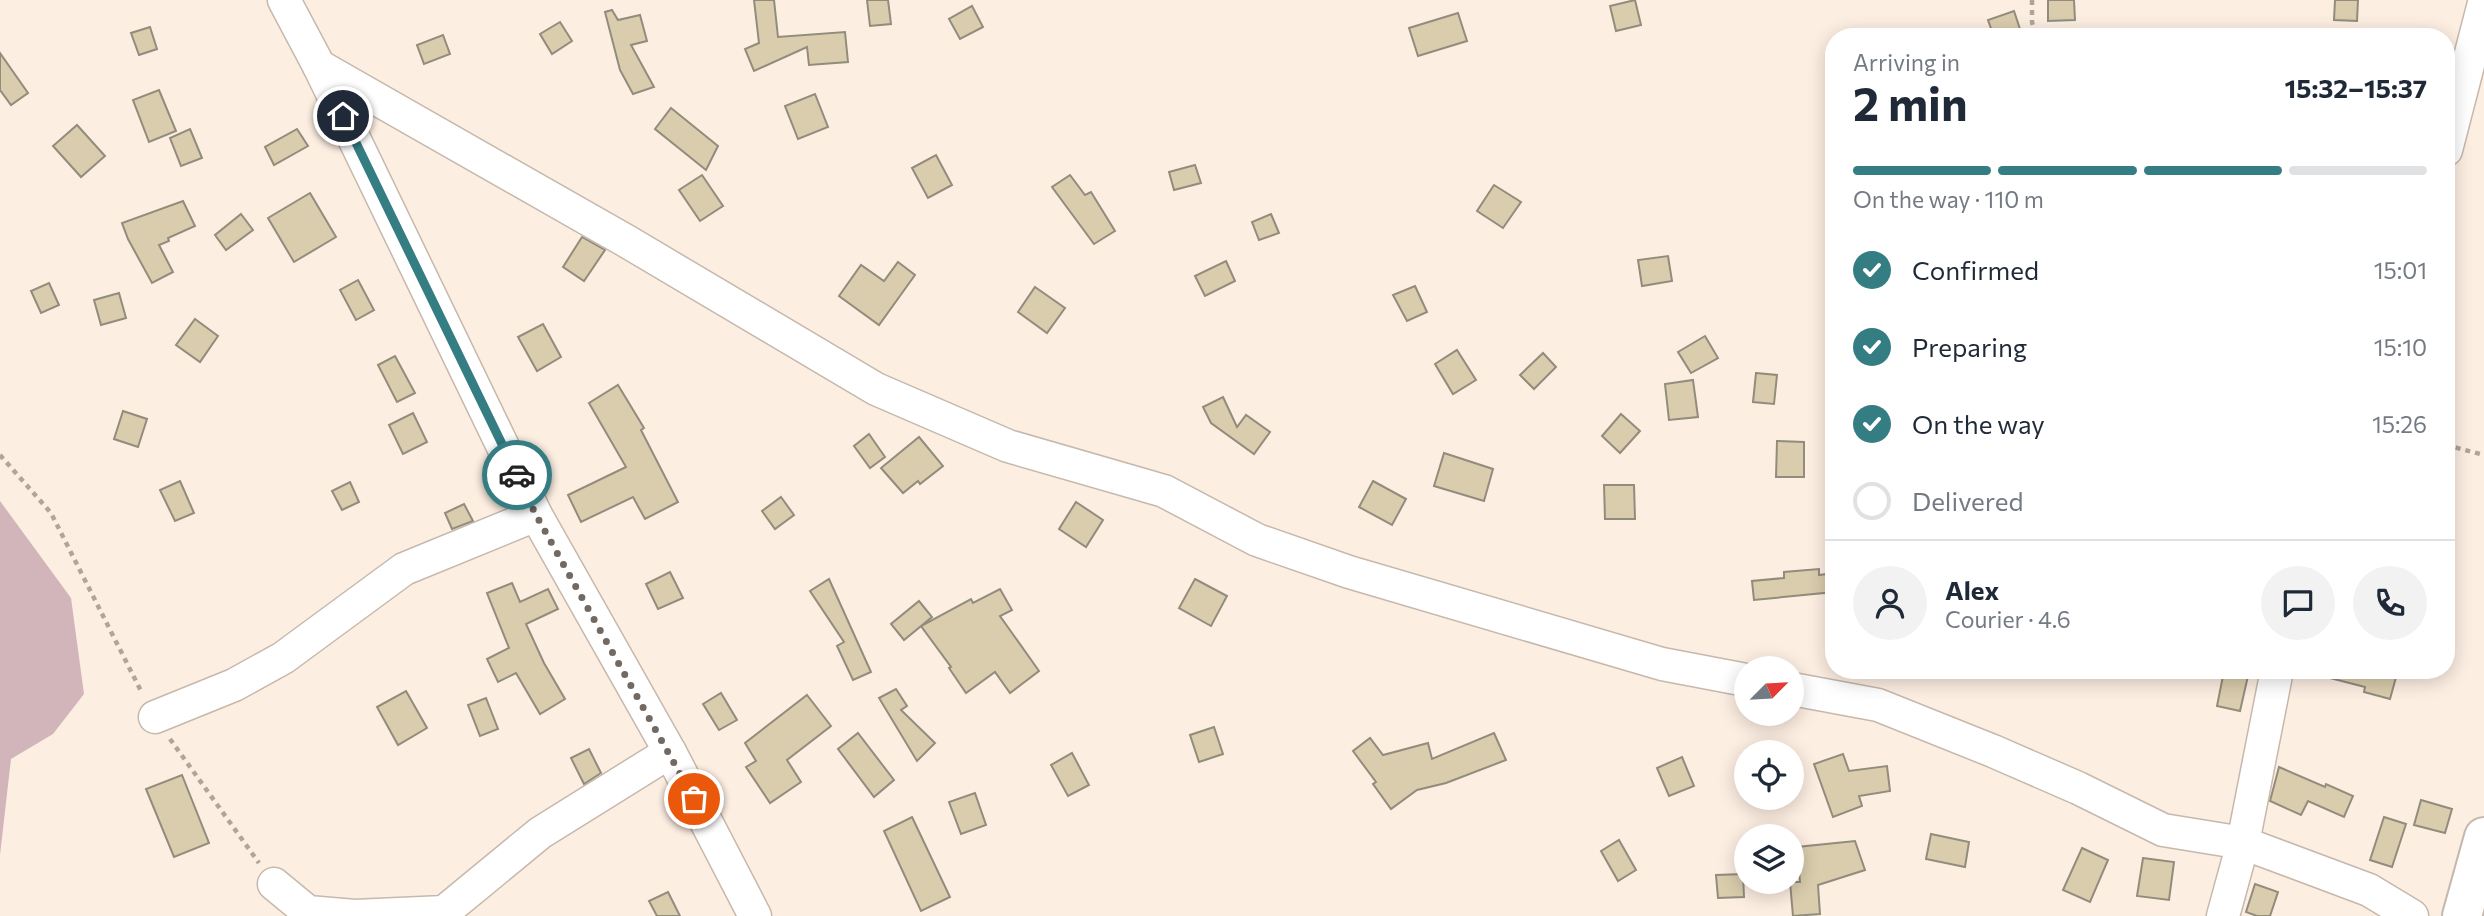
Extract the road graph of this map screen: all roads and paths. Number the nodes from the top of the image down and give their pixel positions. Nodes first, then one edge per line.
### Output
1 (284, 0) edge
2 (2032, 0) edge
3 (2484, 3) edge
4 (2034, 28) edge
5 (319, 66) junction
6 (2455, 115) edge
7 (2455, 448) edge
8 (0, 454) edge
9 (2484, 456) edge
10 (536, 515) junction
11 (1734, 678) edge
12 (2275, 679) edge
13 (1804, 691) edge
14 (155, 718) junction
15 (670, 752) junction
16 (2484, 837) edge
17 (2243, 843) junction
18 (274, 884) joint
19 (442, 914) edge
20 (755, 916) edge
21 (2223, 916) edge
22 (2412, 916) edge
23 (2462, 916) edge

1 - 5 street
2 - 4 path
3 - 6 street
5 - 10 street
5 - 11 street
7 - 9 path
8 - 14 path
10 - 14 street
10 - 15 street
12 - 17 street
13 - 17 street
14 - 18 path
15 - 19 street
15 - 20 street
16 - 23 main road
17 - 21 street
17 - 22 street
18 - 19 street

